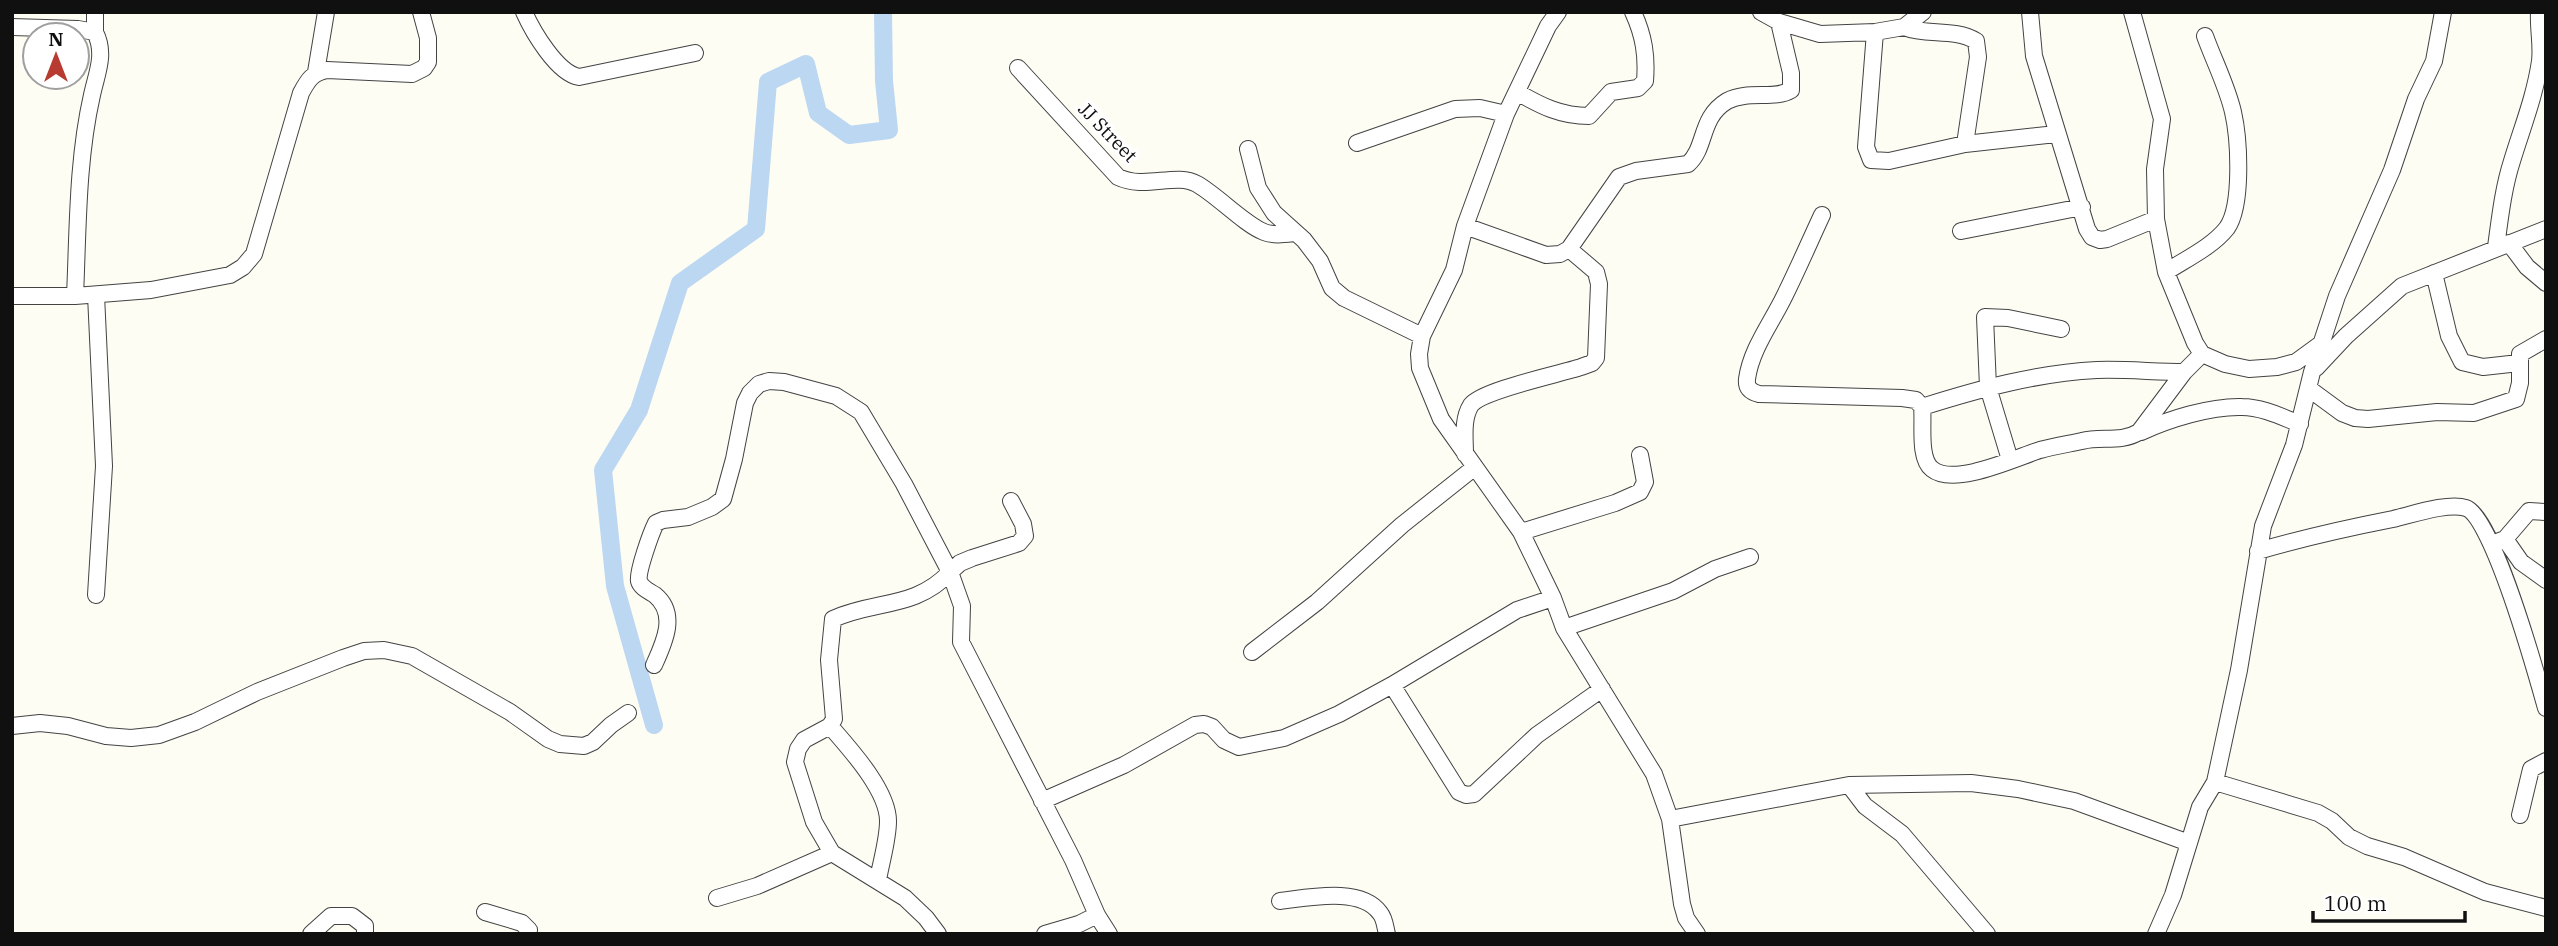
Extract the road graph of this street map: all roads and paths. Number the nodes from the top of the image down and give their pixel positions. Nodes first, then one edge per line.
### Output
1 (94, 12) edge
2 (326, 12) edge
3 (421, 12) edge
4 (524, 12) edge
5 (1558, 12) edge
6 (1633, 12) edge
7 (1761, 12) edge
8 (1923, 12) edge
9 (2030, 12) edge
10 (2132, 12) edge
11 (2443, 12) edge
12 (2539, 12) edge
13 (1779, 22) junction
14 (12, 27) edge
15 (1904, 27) junction
16 (95, 32) junction
17 (1875, 32) junction
18 (2205, 36) dead end
19 (695, 52) dead end
20 (1018, 68) dead end
21 (316, 72) junction
22 (1517, 92) junction
23 (1506, 114) junction
24 (2056, 134) junction
25 (1357, 143) dead end
26 (1965, 144) junction
27 (1248, 149) dead end
28 (2082, 207) junction
29 (1822, 215) dead end
30 (2156, 219) junction
31 (1465, 226) junction
32 (2546, 229) edge
33 (1961, 232) dead end
34 (1296, 233) junction
35 (2502, 245) junction
36 (1569, 249) junction
37 (2166, 272) junction
38 (2434, 273) junction
39 (2546, 283) edge
40 (96, 295) junction
41 (12, 296) edge
42 (75, 296) junction
43 (2062, 329) dead end
44 (1422, 337) junction
45 (2546, 339) edge
46 (2322, 343) junction
47 (2202, 354) junction
48 (2519, 363) junction
49 (2184, 372) junction
50 (2310, 380) junction
51 (1988, 387) junction
52 (1922, 407) junction
53 (2300, 424) junction
54 (2139, 432) junction
55 (1640, 455) dead end
56 (1470, 460) junction
57 (2010, 460) junction
58 (1011, 501) dead end
59 (2546, 512) edge
60 (1521, 532) junction
61 (2499, 542) junction
62 (2258, 551) junction
63 (1750, 557) dead end
64 (950, 572) junction
65 (2546, 580) edge
66 (96, 595) dead end
67 (1553, 598) junction
68 (1564, 628) junction
69 (1252, 652) dead end
70 (654, 665) dead end
71 (1392, 685) junction
72 (1602, 689) junction
73 (2546, 708) edge
74 (628, 713) dead end
75 (12, 726) edge
76 (830, 726) junction
77 (2546, 761) edge
78 (2215, 782) junction
79 (1849, 785) junction
80 (1042, 801) junction
81 (2520, 815) dead end
82 (1670, 818) junction
83 (2189, 844) junction
84 (832, 853) junction
85 (878, 880) junction
86 (717, 898) dead end
87 (1280, 901) dead end
88 (2546, 908) edge
89 (485, 912) dead end
90 (1097, 915) junction
91 (311, 934) edge
92 (365, 934) edge
93 (528, 934) edge
94 (938, 934) edge
95 (1045, 934) edge
96 (1109, 934) edge
97 (1387, 934) edge
98 (1697, 934) edge
99 (1987, 934) edge
100 (2156, 934) edge

1 - 16 street
2 - 21 street
3 - 21 street
4 - 19 street
5 - 22 street
6 - 22 street
7 - 13 street
8 - 15 street
9 - 24 street
10 - 30 street
11 - 46 street
12 - 35 street
13 - 17 street
13 - 36 street
14 - 16 street
15 - 17 street
15 - 26 street
16 - 42 street
17 - 26 street
18 - 37 street
20 - 34 street, JJ Street
21 - 40 street
22 - 23 street
23 - 25 street
23 - 31 street
24 - 26 street
24 - 28 street
27 - 34 street
28 - 30 street
28 - 33 street
29 - 52 street
30 - 37 street
31 - 36 street
31 - 44 street
32 - 35 street
34 - 44 street
35 - 38 street
35 - 39 street
36 - 56 street
37 - 47 street
38 - 48 street
38 - 50 street
40 - 42 street
40 - 66 street
41 - 42 street
43 - 51 street
44 - 56 street
45 - 48 street
46 - 47 street
46 - 50 street
47 - 49 street
48 - 50 street
49 - 51 street
49 - 54 street
50 - 53 street
51 - 52 street
51 - 57 street
52 - 57 street
53 - 54 street
53 - 62 street
54 - 57 street
55 - 60 street
56 - 60 street
56 - 69 street
58 - 64 street
59 - 61 street
60 - 67 street
61 - 62 street
61 - 65 street
61 - 73 street
62 - 78 street
63 - 68 street
64 - 70 street
64 - 76 street
64 - 80 street
67 - 68 street
67 - 71 street
68 - 72 street
71 - 72 street
71 - 80 street
72 - 82 street
74 - 75 street
76 - 84 street
76 - 85 street
77 - 81 street
78 - 83 street
78 - 88 street
79 - 82 street
79 - 83 street
79 - 99 street
80 - 90 street
82 - 98 street
83 - 100 street
84 - 85 street
84 - 86 street
85 - 94 street
87 - 97 street
89 - 93 street
90 - 95 street
90 - 96 street
91 - 92 street

